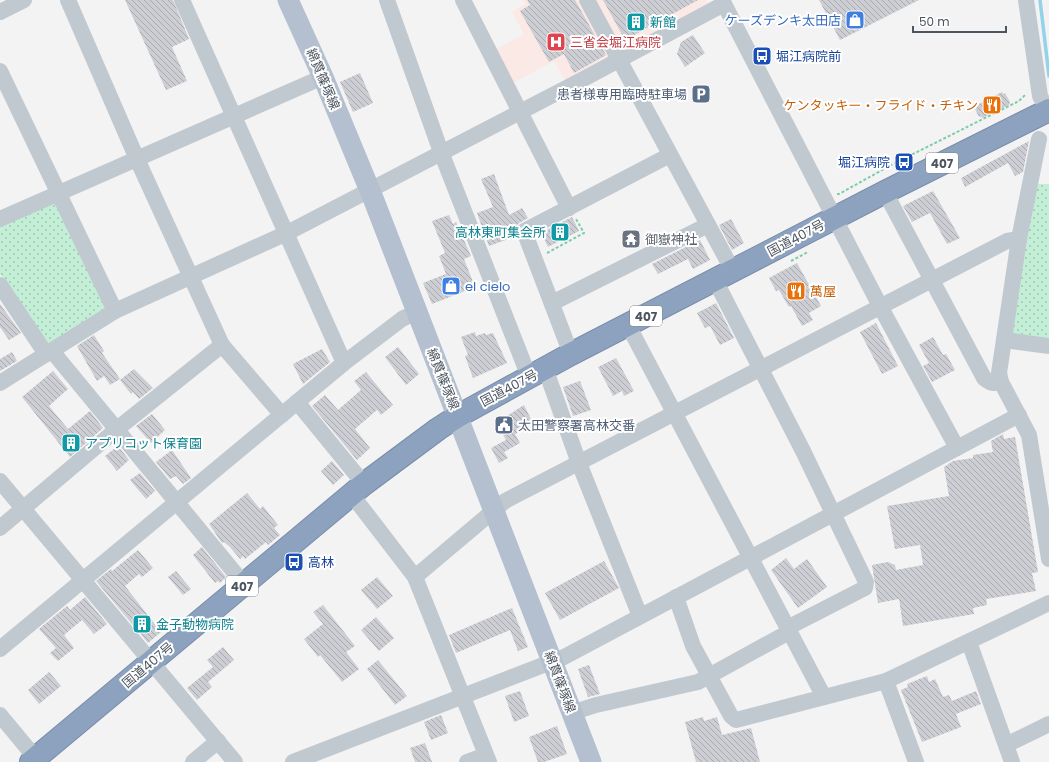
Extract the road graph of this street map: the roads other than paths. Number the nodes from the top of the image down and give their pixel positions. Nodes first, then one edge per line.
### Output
1 (24, 0) edge
2 (68, 0) edge
3 (182, 0) edge
4 (288, 0) edge
5 (387, 0) edge
6 (463, 0) edge
7 (588, 0) edge
8 (1026, 0) edge
9 (723, 2) edge
10 (0, 12) edge
11 (619, 59) junction
12 (0, 71) edge
13 (323, 77) junction
14 (520, 111) junction
15 (1049, 111) edge
16 (234, 116) junction
17 (1039, 139) dead end
18 (441, 152) junction
19 (670, 155) junction
20 (137, 159) junction
21 (370, 190) junction
22 (884, 192) junction
23 (58, 194) junction
24 (570, 208) junction
25 (835, 218) junction
26 (0, 219) edge
27 (708, 225) junction
28 (287, 233) junction
29 (1019, 238) junction
30 (190, 276) junction
31 (724, 276) junction
32 (933, 279) junction
33 (0, 285) edge
34 (552, 303) junction
35 (880, 306) junction
36 (115, 311) junction
37 (416, 312) junction
38 (628, 325) junction
39 (1004, 340) junction
40 (222, 345) junction
41 (1049, 346) edge
42 (49, 352) junction
43 (571, 354) junction
44 (344, 363) junction
45 (761, 368) junction
46 (537, 373) junction
47 (1000, 382) junction
48 (0, 383) edge
49 (298, 402) junction
50 (676, 413) junction
51 (282, 415) junction
52 (1019, 415) junction
53 (458, 416) junction
54 (117, 429) junction
55 (956, 448) junction
56 (579, 463) junction
57 (0, 481) edge
58 (358, 489) junction
59 (176, 502) junction
60 (23, 508) junction
61 (494, 510) junction
62 (835, 514) junction
63 (0, 528) edge
64 (751, 558) junction
65 (1049, 559) edge
66 (415, 577) junction
67 (83, 580) junction
68 (244, 584) junction
69 (676, 597) junction
70 (1049, 603) edge
71 (640, 616) junction
72 (788, 630) junction
73 (970, 642) junction
74 (0, 649) edge
75 (152, 662) junction
76 (552, 662) junction
77 (708, 677) junction
78 (886, 681) junction
79 (462, 695) junction
80 (824, 697) junction
81 (572, 713) junction
82 (0, 715) edge
83 (1049, 724) edge
84 (218, 740) junction
85 (1006, 745) junction
86 (487, 758) edge
87 (35, 761) edge
88 (911, 761) edge
89 (192, 762) edge
90 (235, 762) edge
91 (292, 762) edge
92 (467, 762) edge
93 (591, 762) edge
94 (1012, 762) edge

1 - 10 street
2 - 20 street
3 - 16 street
4 - 13 main road, 綿貫篠塚線
5 - 18 street
6 - 14 street
7 - 11 street
8 - 15 street
9 - 11 street
9 - 25 street
11 - 14 street
11 - 19 street
12 - 23 street
13 - 16 street
13 - 21 main road, 綿貫篠塚線
14 - 18 street
14 - 24 street
15 - 22 highway, 国道407号 / 407
16 - 20 street
16 - 28 street
17 - 29 street
18 - 21 street
18 - 46 street
19 - 24 street
19 - 27 street
20 - 23 street
20 - 30 street
21 - 28 street
21 - 37 main road, 綿貫篠塚線
22 - 25 highway, 国道407号 / 407
22 - 32 street
23 - 26 street
23 - 36 street
24 - 34 street
25 - 31 highway, 国道407号 / 407
25 - 35 street
27 - 31 street
27 - 34 street
28 - 30 street
28 - 44 street
29 - 32 street
29 - 39 street
30 - 36 street
30 - 40 street
31 - 38 highway, 国道407号 / 407
31 - 45 street
32 - 35 street
32 - 47 street
33 - 42 street
34 - 43 street
35 - 45 street
35 - 55 street
36 - 42 street
37 - 44 street
37 - 53 main road, 綿貫篠塚線
38 - 43 highway, 国道407号 / 407
38 - 50 street
39 - 41 street
39 - 47 street
40 - 51 street
40 - 54 street
42 - 48 street
42 - 54 street
43 - 46 highway, 国道407号 / 407
44 - 49 street
45 - 50 street
45 - 62 street
46 - 53 highway, 国道407号 / 407
46 - 56 street
47 - 52 street
49 - 51 street
49 - 58 street
50 - 56 street
50 - 64 street
51 - 59 street
52 - 55 street
52 - 65 street
53 - 58 highway, 国道407号 / 407
53 - 61 main road, 綿貫篠塚線
54 - 59 street
54 - 60 street
55 - 62 street
56 - 61 street
56 - 71 street
57 - 60 street
58 - 66 street
58 - 68 highway, 国道407号 / 407
59 - 67 street
59 - 68 street
60 - 63 street
60 - 67 street
61 - 66 street
61 - 76 main road, 綿貫篠塚線
62 - 64 street
62 - 72 street
64 - 69 street
64 - 72 street
66 - 79 street
67 - 74 street
67 - 75 street
68 - 75 highway, 国道407号 / 407
69 - 71 street
69 - 77 street
70 - 73 street
71 - 76 street
72 - 77 street
72 - 80 street
73 - 78 street
73 - 85 street
75 - 84 street
75 - 87 highway, 国道407号 / 407
76 - 79 street
76 - 81 main road, 綿貫篠塚線
77 - 80 street
77 - 81 street
78 - 80 street
78 - 88 street
79 - 86 street
79 - 91 street
81 - 93 main road, 綿貫篠塚線
82 - 87 street
83 - 85 street
84 - 89 street
84 - 90 street
85 - 94 street
86 - 92 street

